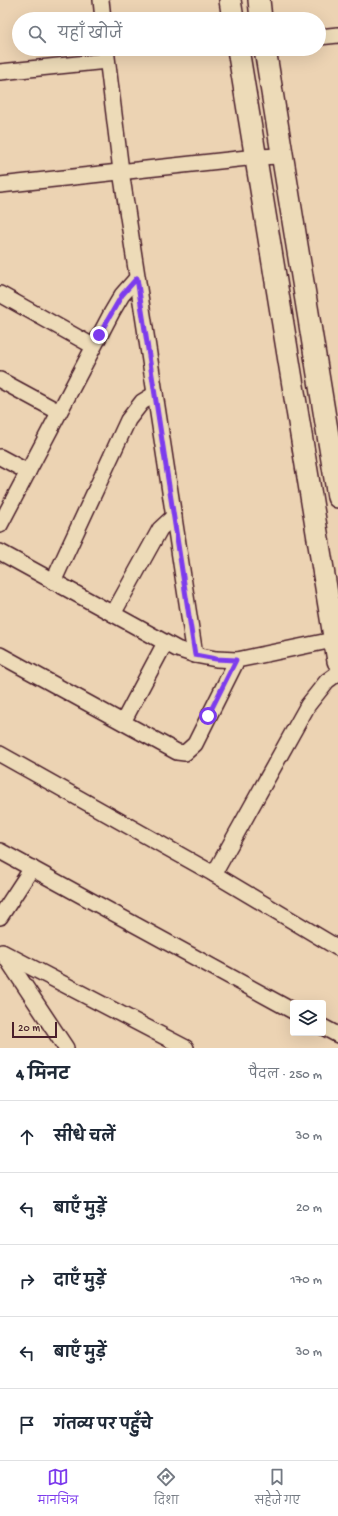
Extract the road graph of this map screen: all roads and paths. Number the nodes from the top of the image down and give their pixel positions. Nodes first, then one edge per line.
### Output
1 (100, 0) edge
2 (230, 0) edge
3 (259, 0) edge
4 (101, 12) edge
5 (232, 12) edge
6 (260, 12) edge
7 (338, 34) edge
8 (326, 36) edge
9 (100, 56) edge
10 (106, 56) edge
11 (239, 56) edge
12 (266, 56) edge
13 (0, 72) edge
14 (282, 156) junction
15 (256, 157) junction
16 (121, 171) junction
17 (0, 185) edge
18 (137, 278) junction
19 (0, 294) edge
20 (93, 346) junction
21 (0, 380) edge
22 (155, 394) junction
23 (59, 412) junction
24 (0, 457) edge
25 (28, 472) junction
26 (338, 497) edge
27 (174, 516) junction
28 (0, 525) edge
29 (0, 552) edge
30 (53, 582) junction
31 (114, 614) junction
32 (336, 639) edge
33 (165, 643) junction
34 (0, 655) edge
35 (195, 655) junction
36 (236, 660) junction
37 (338, 661) edge
38 (338, 673) edge
39 (123, 722) junction
40 (0, 754) edge
41 (0, 851) edge
42 (32, 868) junction
43 (214, 874) junction
44 (0, 917) edge
45 (338, 948) edge
46 (1, 950) edge
47 (290, 1009) edge
48 (326, 1029) edge
49 (338, 1035) edge
50 (66, 1048) edge
51 (186, 1048) edge

1 - 4 street
2 - 5 main road
3 - 6 main road
7 - 8 street
9 - 13 street
10 - 16 street
11 - 15 main road
12 - 14 main road
14 - 15 street
14 - 26 main road
15 - 16 street
15 - 32 main road
16 - 17 street
16 - 18 street
18 - 20 street
18 - 22 street
19 - 20 street
20 - 23 street
21 - 23 street
22 - 27 street
22 - 30 street
23 - 25 street
24 - 25 street
25 - 28 street
27 - 31 street
27 - 35 street
29 - 30 street
30 - 31 street
31 - 33 street
32 - 36 street
32 - 37 main road
33 - 35 street
33 - 39 street
34 - 39 street
35 - 36 street
36 - 39 street
38 - 43 street
40 - 43 street
41 - 42 street
42 - 44 street
42 - 47 street
43 - 45 street
46 - 50 street
46 - 51 street
48 - 49 street

